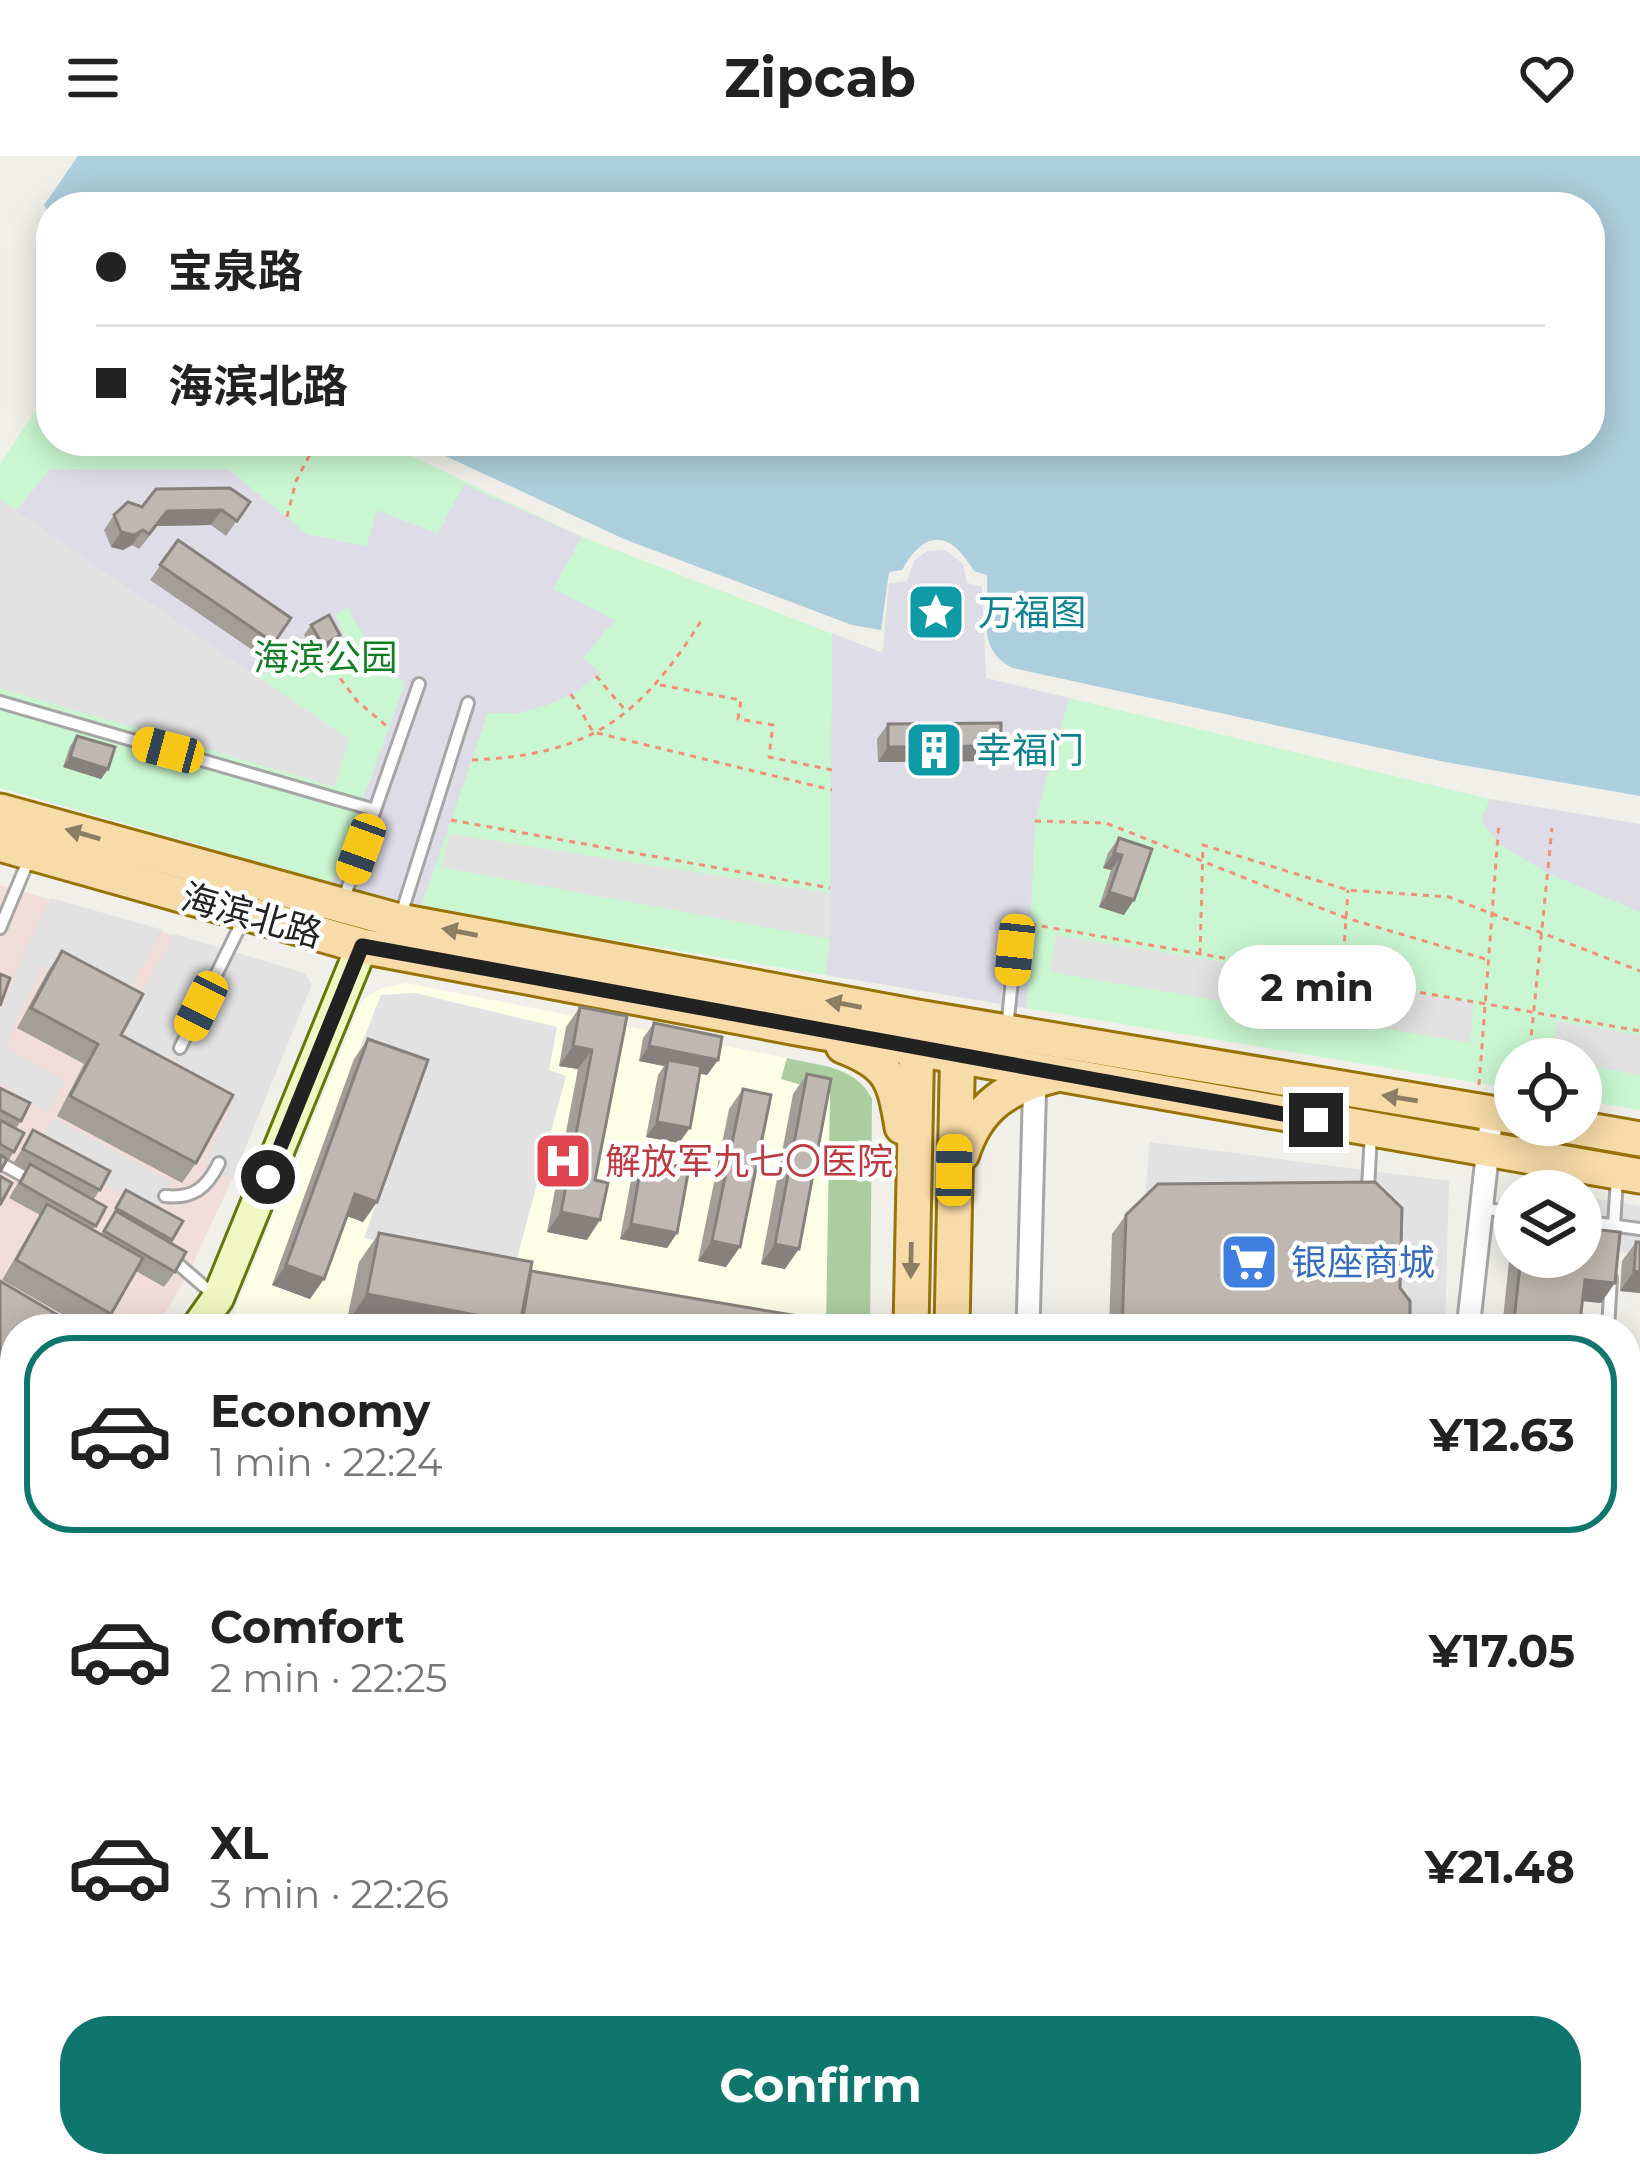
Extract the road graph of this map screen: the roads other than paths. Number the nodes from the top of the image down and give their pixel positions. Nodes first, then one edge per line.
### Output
1 (419, 684) dead end
2 (0, 702) edge
3 (468, 703) dead end
4 (375, 810) junction
5 (0, 811) edge
6 (15, 848) edge
7 (340, 907) junction
8 (246, 914) junction
9 (399, 921) junction
10 (0, 927) edge
11 (362, 946) junction
12 (1015, 950) dead end
13 (796, 1028) junction
14 (1007, 1032) junction
15 (917, 1033) junction
16 (958, 1039) junction
17 (180, 1048) dead end
18 (1044, 1074) junction
19 (1494, 1113) edge
20 (1371, 1130) junction
21 (1602, 1132) edge
22 (1640, 1139) edge
23 (1486, 1150) junction
24 (219, 1162) dead end
25 (0, 1163) edge
26 (1628, 1174) edge
27 (40, 1185) edge
28 (1367, 1189) edge
29 (912, 1192) junction
30 (164, 1196) dead end
31 (953, 1203) junction
32 (1480, 1208) junction
33 (1494, 1210) edge
34 (1602, 1224) edge
35 (1614, 1226) junction
36 (1640, 1229) edge
37 (1612, 1246) edge
38 (158, 1250) edge
39 (1611, 1267) edge
40 (218, 1298) junction
41 (207, 1314) edge
42 (911, 1314) edge
43 (952, 1314) edge
44 (1029, 1314) edge
45 (1469, 1314) edge
46 (1609, 1314) edge

1 - 4 lane
2 - 4 lane
3 - 9 lane
4 - 7 lane
7 -> 5 main road, 海滨北路
6 - 8 main road, 海滨北路
6 - 10 lane
7 - 9 main road, 海滨北路
8 - 11 main road, 海滨北路
8 - 17 lane
15 -> 9 main road, 海滨北路
11 - 13 main road, 海滨北路
11 - 40 street
12 - 14 lane
13 - 15 main road, 海滨北路
13 - 29 main road
14 - 16 main road, 海滨北路
19 -> 14 main road, 海滨北路
15 - 16 main road, 海滨北路
15 - 29 main road
16 - 18 main road, 海滨北路
16 - 31 main road
18 - 20 main road, 海滨北路
18 - 31 main road
18 - 44 street
19 - 23 street
20 - 23 main road, 海滨北路
20 - 28 lane
21 - 22 main road
23 - 26 main road, 海滨北路
23 - 32 street
24 - 30 lane
25 - 27 lane
26 - 35 lane
29 -> 42 main road
31 - 43 main road
32 - 33 lane
32 - 45 street
34 - 35 lane
35 - 36 lane
35 - 37 lane
38 - 40 lane
39 - 46 lane
40 - 41 street

